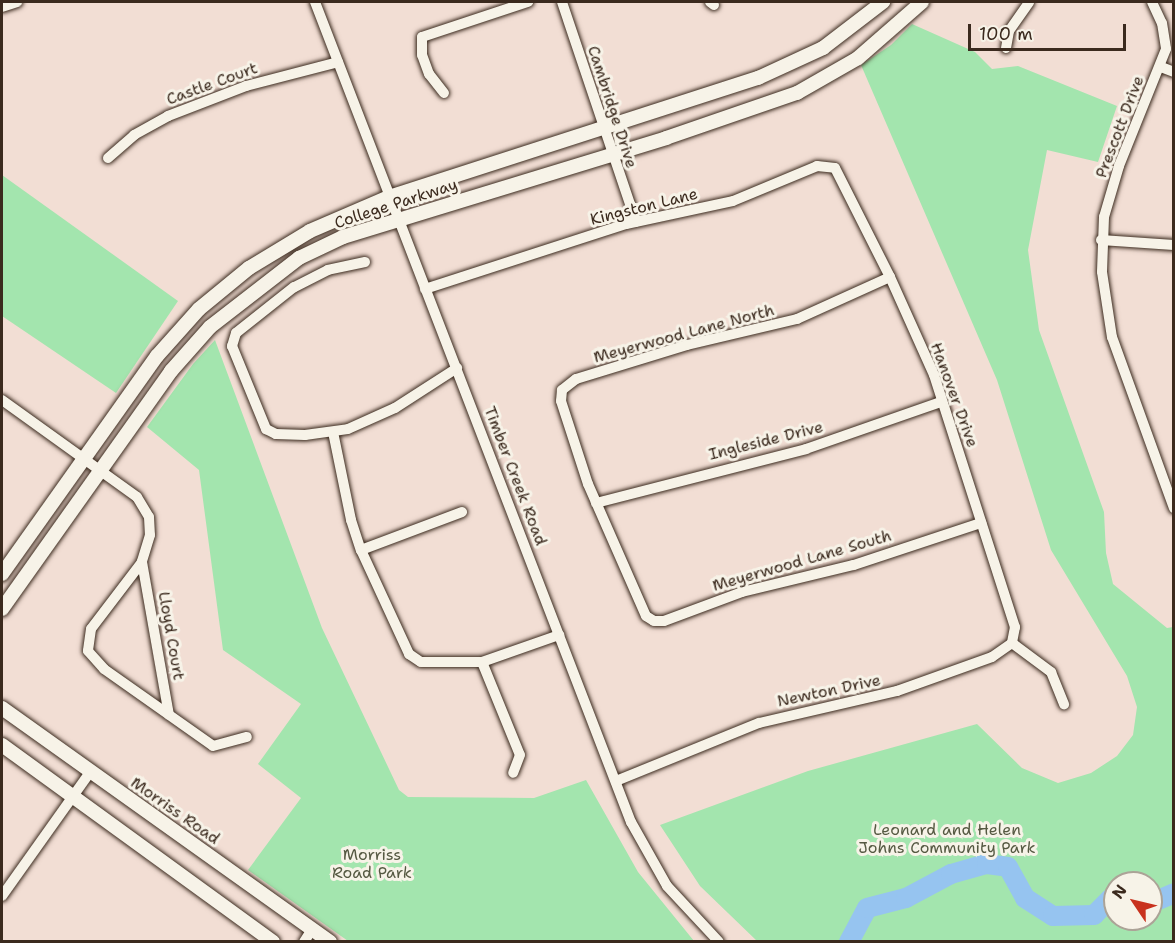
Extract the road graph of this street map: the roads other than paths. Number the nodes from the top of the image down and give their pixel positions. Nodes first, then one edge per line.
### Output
1 (17, 2) edge
2 (315, 2) edge
3 (528, 2) edge
4 (562, 2) edge
5 (883, 2) edge
6 (922, 2) edge
7 (1029, 2) edge
8 (1152, 2) edge
9 (2, 7) edge
10 (1006, 48) dead end
11 (338, 62) junction
12 (1161, 67) junction
13 (1173, 72) edge
14 (444, 93) dead end
15 (602, 129) junction
16 (612, 154) junction
17 (108, 158) dead end
18 (835, 168) joint
19 (389, 197) junction
20 (398, 220) junction
21 (636, 222) junction
22 (1101, 240) junction
23 (1173, 245) edge
24 (365, 262) dead end
25 (890, 277) junction
26 (425, 289) junction
27 (457, 368) junction
28 (2, 400) edge
29 (941, 402) junction
30 (333, 432) junction
31 (82, 460) junction
32 (100, 471) junction
33 (596, 503) junction
34 (1173, 508) edge
35 (462, 512) dead end
36 (981, 523) junction
37 (361, 550) junction
38 (142, 562) junction
39 (2, 574) edge
40 (2, 609) edge
41 (560, 635) junction
42 (1012, 643) junction
43 (482, 662) junction
44 (1064, 705) dead end
45 (2, 708) edge
46 (169, 715) junction
47 (247, 737) dead end
48 (2, 745) edge
49 (90, 772) junction
50 (513, 773) dead end
51 (616, 781) junction
52 (74, 796) junction
53 (2, 896) edge
54 (312, 929) junction
55 (273, 942) edge
56 (304, 942) edge
57 (330, 942) edge
58 (719, 942) edge

1 - 9 street
2 - 11 street, Timber Creek Road
3 - 14 street
4 - 15 street, Cambridge Drive
5 - 15 main road, College Parkway
6 - 16 main road, College Parkway
7 - 10 street
8 - 12 street, Prescott Drive
11 - 17 street, Castle Court
11 - 19 street, Timber Creek Road
12 - 13 street
12 - 22 street, Prescott Drive
15 - 16 street, Cambridge Drive
15 - 19 main road, College Parkway
16 - 20 main road, College Parkway
16 - 21 street, Cambridge Drive
18 - 21 street, Kingston Lane
18 - 25 street, Hanover Drive
19 - 20 street, Timber Creek Road
19 - 31 main road, College Parkway
20 - 26 street, Timber Creek Road
20 - 32 main road, College Parkway
21 - 26 street, Kingston Lane
22 - 23 street
22 - 34 street, Prescott Drive
24 - 30 street
25 - 29 street, Hanover Drive
25 - 33 street, Meyerwood Lane North
26 - 27 street, Timber Creek Road
27 - 30 street
27 - 41 street, Timber Creek Road
28 - 31 street, Lloyd Court
29 - 33 street, Ingleside Drive
29 - 36 street, Hanover Drive
30 - 37 street
31 - 32 street, Lloyd Court
31 - 39 main road, College Parkway
32 - 38 street, Lloyd Court
32 - 40 main road, College Parkway
33 - 36 street, Meyerwood Lane South
35 - 37 street
36 - 42 street, Hanover Drive
37 - 43 street
38 - 46 street, Lloyd Court
38 - 46 street, Lloyd Court
41 - 43 street
41 - 51 street, Timber Creek Road
42 - 44 street
42 - 51 street, Newton Drive
43 - 50 street
45 - 49 main road, Morriss Road
46 - 47 street, Lloyd Court
48 - 52 main road
49 - 52 street
49 - 54 main road, Morriss Road
51 - 58 street, Timber Creek Road
52 - 53 street
52 - 55 main road
54 - 56 street
54 - 57 main road, Morriss Road

